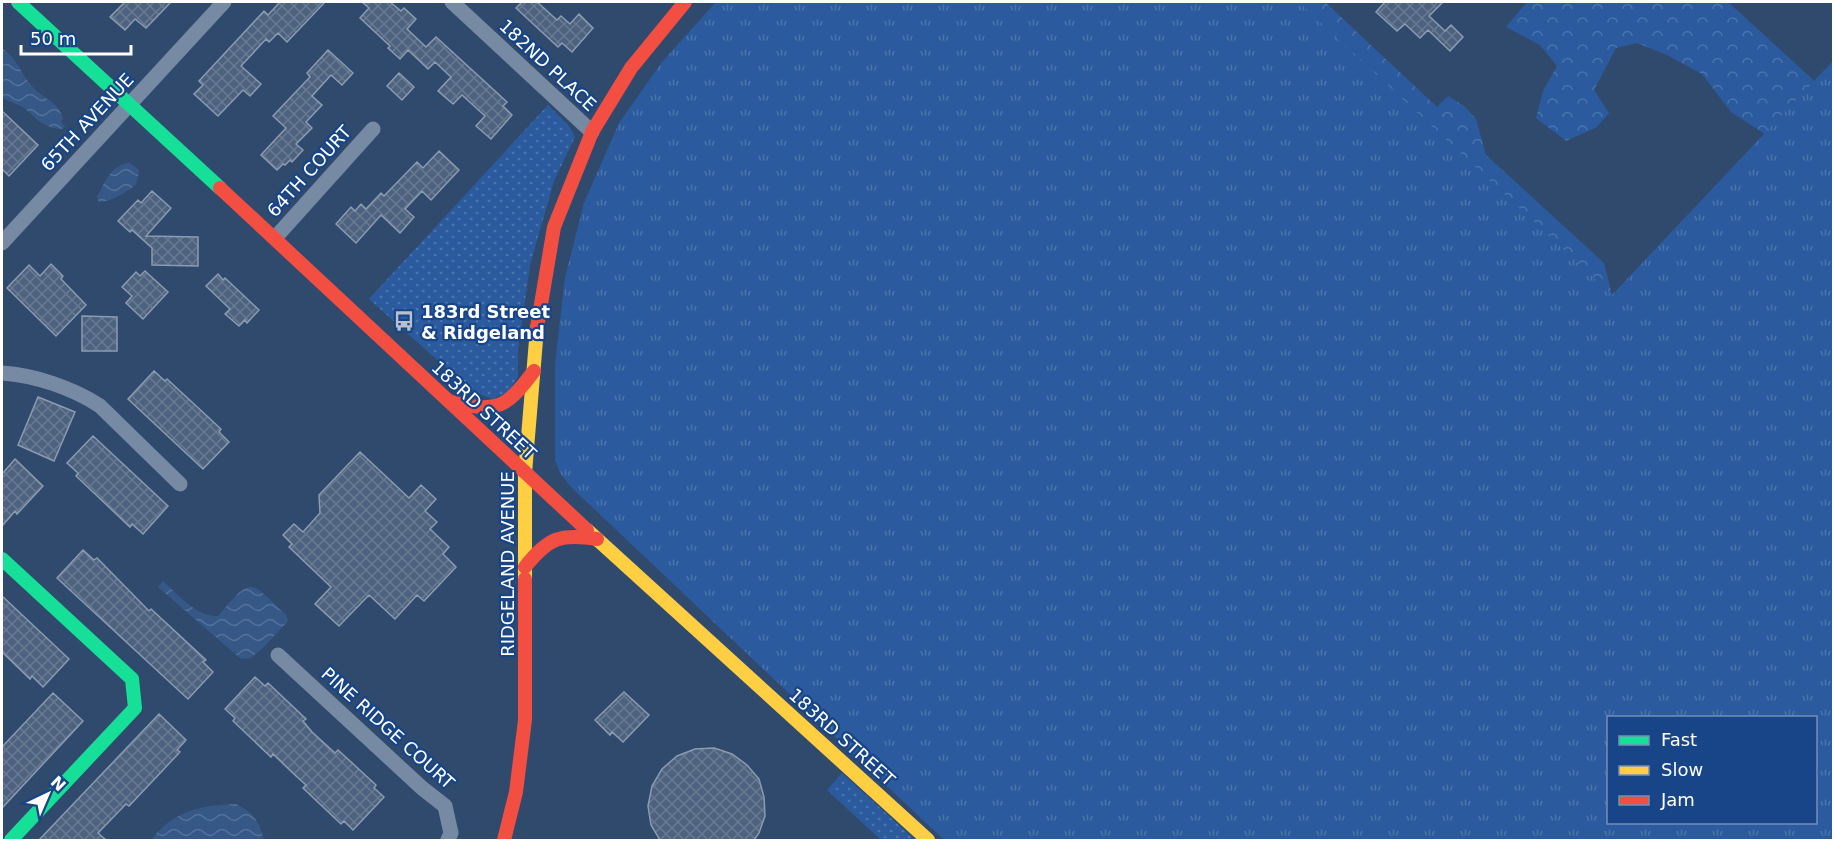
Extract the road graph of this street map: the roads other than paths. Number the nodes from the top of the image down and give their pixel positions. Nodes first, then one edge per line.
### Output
1 (18, 2) edge
2 (224, 2) edge
3 (452, 2) edge
4 (685, 2) edge
5 (130, 105) junction
6 (373, 129) dead end
7 (592, 132) junction
8 (275, 238) junction
9 (2, 243) edge
10 (534, 371) junction
11 (2, 373) edge
12 (448, 401) junction
13 (525, 473) junction
14 (180, 484) dead end
15 (597, 539) junction
16 (2, 560) edge
17 (525, 567) junction
18 (278, 655) dead end
19 (11, 840) edge
20 (448, 840) edge
21 (504, 840) edge
22 (928, 840) edge

1 - 5 street, 183RD STREET
2 - 5 street, 65TH AVENUE
3 - 7 street, 182ND PLACE
4 - 7 street, RIDGELAND AVENUE
5 - 8 street, 183RD STREET
5 - 9 street, 65TH AVENUE
6 - 8 street, 64TH COURT
7 - 10 street, RIDGELAND AVENUE
8 - 12 street, 183RD STREET
10 - 12 street
10 - 13 street, RIDGELAND AVENUE
11 - 14 street
12 - 13 street, 183RD STREET
13 - 15 street, 183RD STREET
13 - 17 street, RIDGELAND AVENUE
15 - 17 street
15 - 22 street, 183RD STREET
16 - 19 street
17 - 21 street, RIDGELAND AVENUE
18 - 20 street, PINE RIDGE COURT

